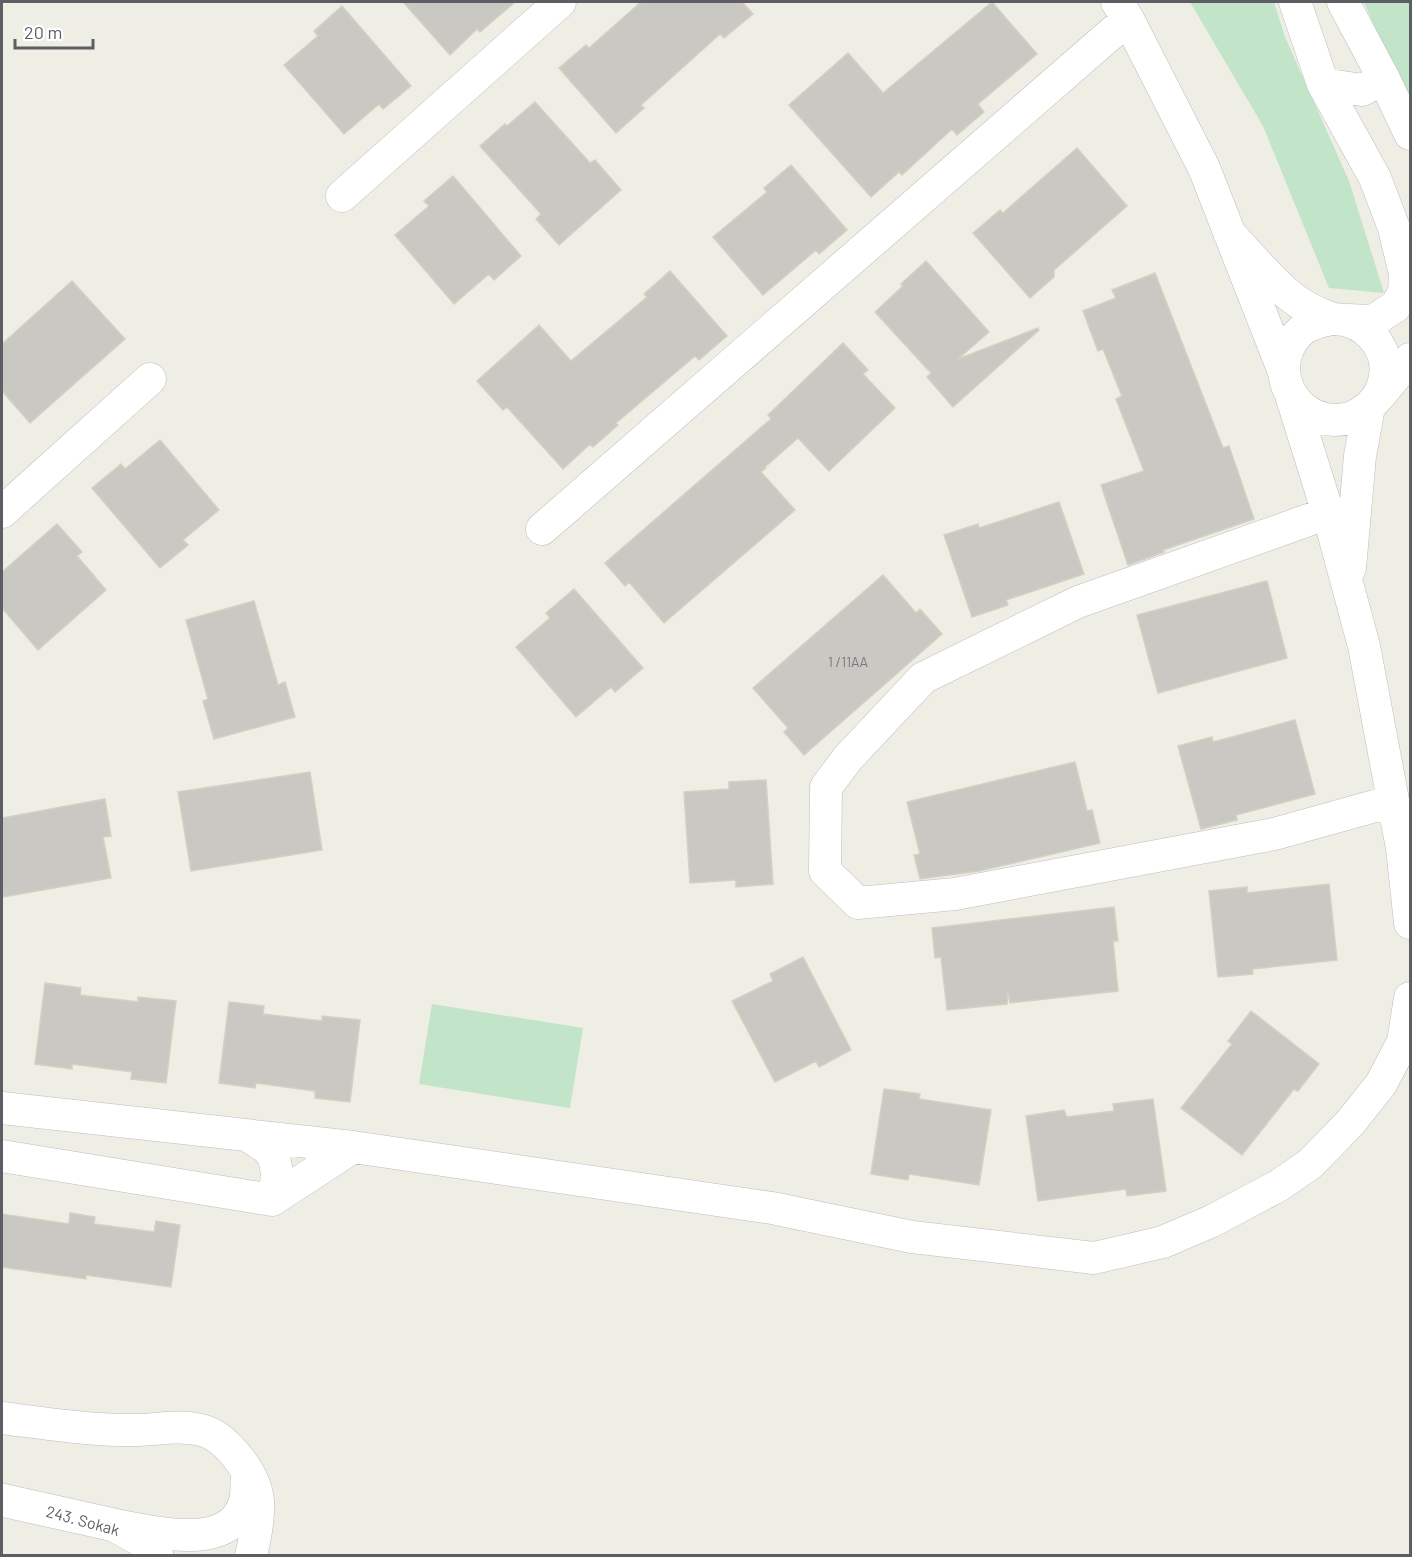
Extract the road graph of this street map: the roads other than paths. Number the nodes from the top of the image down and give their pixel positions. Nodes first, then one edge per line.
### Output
1 (560, 2) edge
2 (1295, 2) edge
3 (1343, 2) edge
4 (1122, 10) edge
5 (1384, 79) junction
6 (1323, 84) junction
7 (1410, 134) edge
8 (342, 196) dead end
9 (1229, 233) junction
10 (1339, 319) junction
11 (1410, 359) edge
12 (150, 379) dead end
13 (1287, 384) junction
14 (1374, 401) junction
15 (2, 512) edge
16 (1328, 513) junction
17 (542, 529) dead end
18 (1348, 587) junction
19 (1393, 801) junction
20 (1410, 923) edge
21 (1410, 998) edge
22 (2, 1108) edge
23 (250, 1137) junction
24 (353, 1148) junction
25 (2, 1156) edge
26 (272, 1200) junction
27 (2, 1418) edge
28 (248, 1471) junction
29 (2, 1500) edge
30 (114, 1525) junction
31 (157, 1556) edge
32 (251, 1556) edge

1 - 8 street
2 - 6 street
3 - 5 street
4 - 9 street
4 - 17 street
5 - 6 street
5 - 7 street
6 - 10 street
9 - 10 street
9 - 13 street
10 - 13 street
10 - 14 street
11 - 14 street
12 - 15 street
13 - 14 street
13 - 16 street
14 - 18 street
16 - 18 street
16 - 19 street
18 - 19 street
19 - 20 street
21 - 24 street
22 - 23 street
23 - 24 street
23 - 26 street
24 - 26 street
25 - 26 street
27 - 28 street
28 - 30 street
28 - 32 street
29 - 30 street, 243. Sokak
30 - 31 street, 243. Sokak

